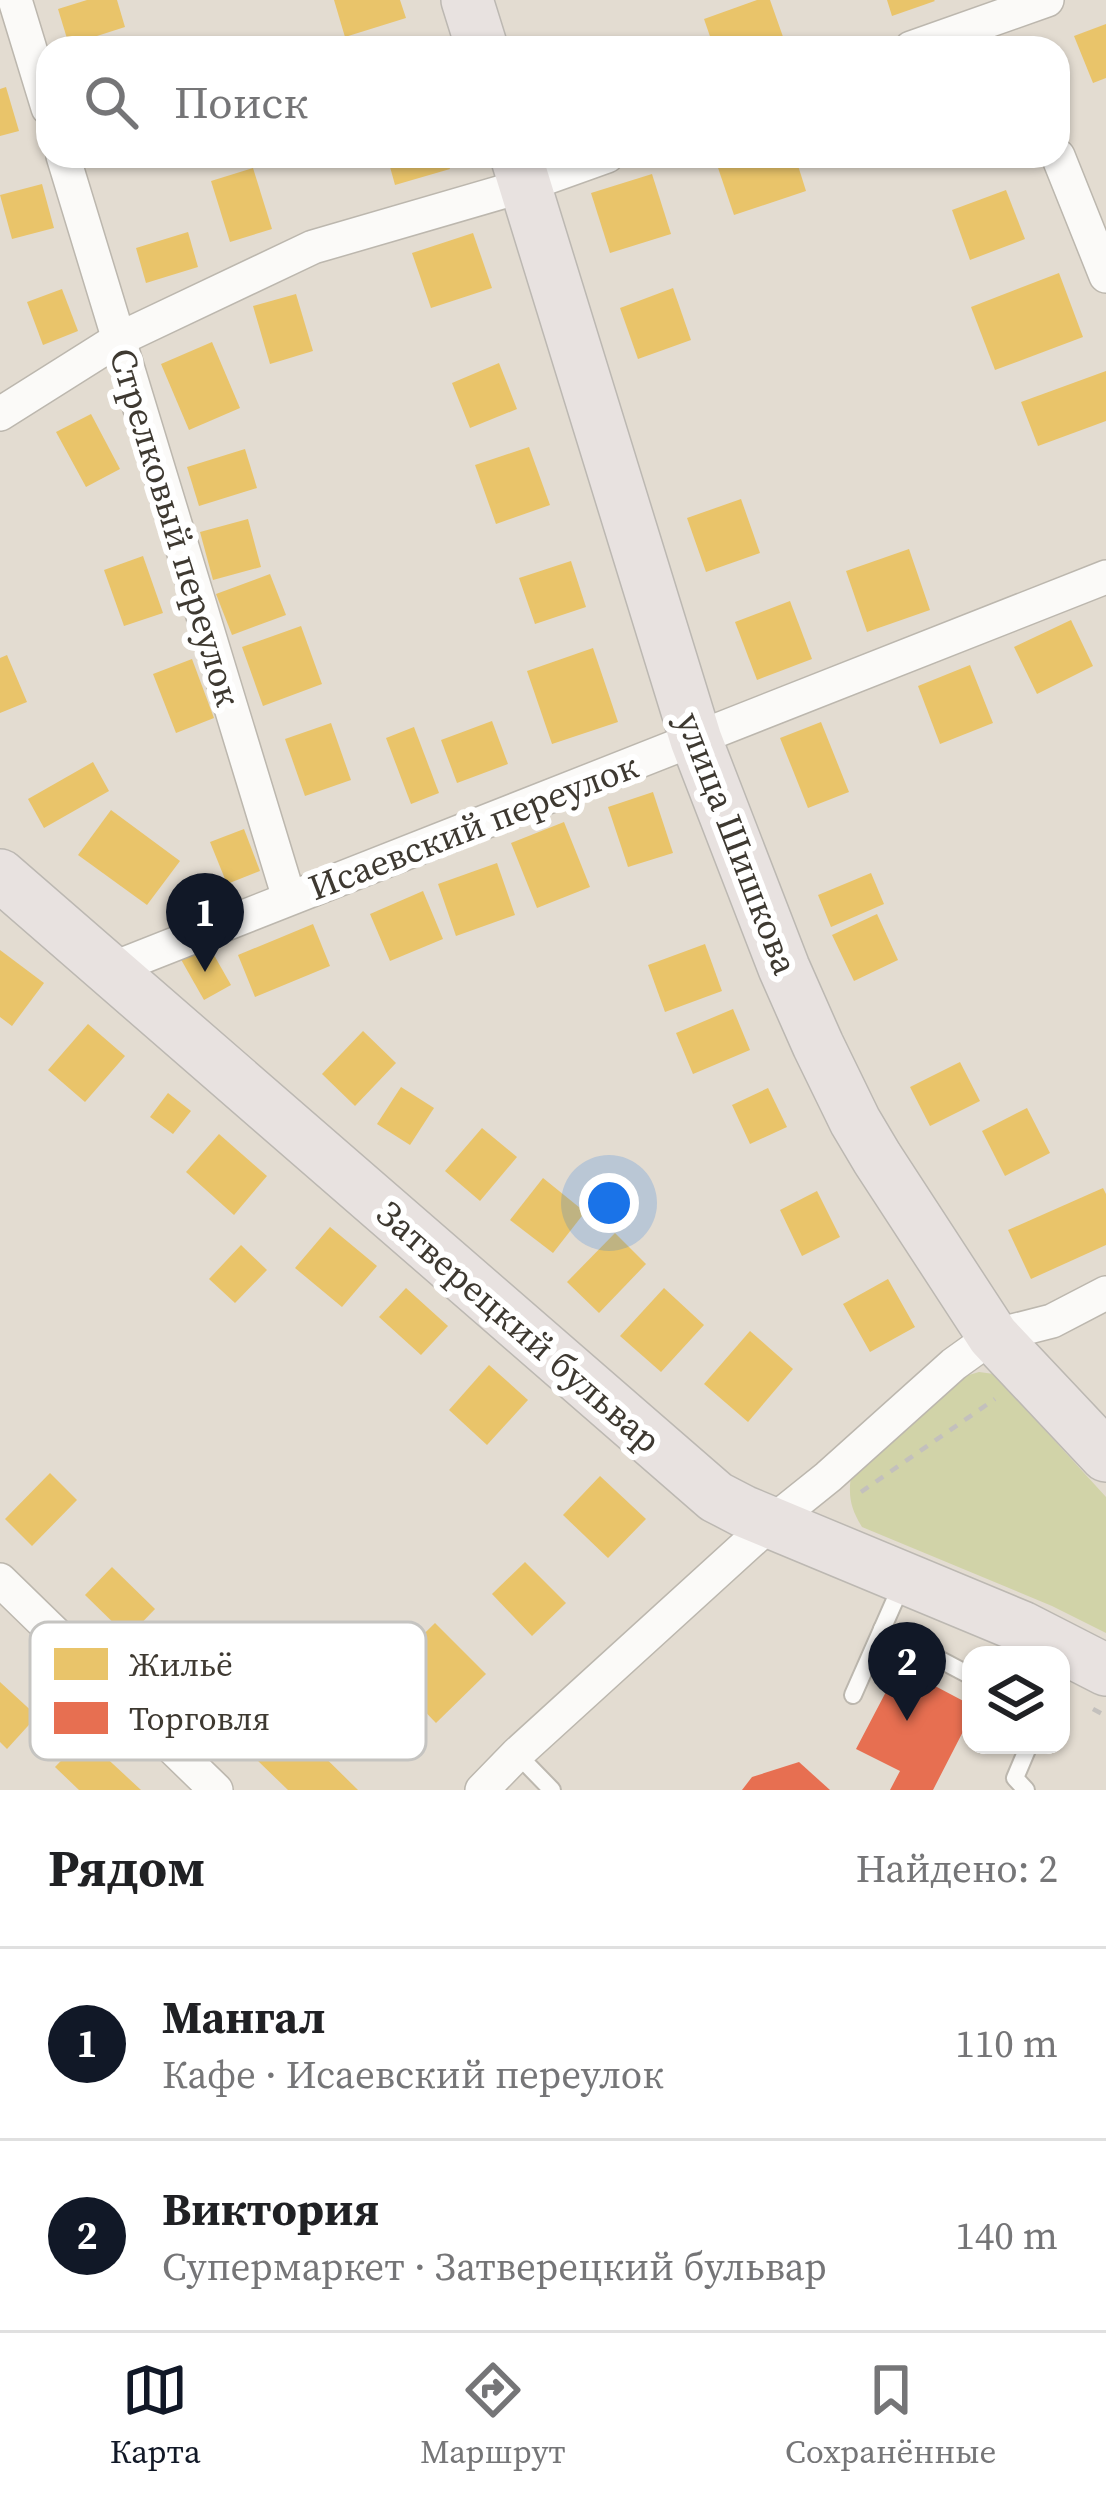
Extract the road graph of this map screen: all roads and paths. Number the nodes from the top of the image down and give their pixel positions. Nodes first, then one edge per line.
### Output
1 (15, 0) edge
2 (467, 0) edge
3 (1048, 0) edge
4 (999, 8) edge
5 (478, 36) edge
6 (937, 36) edge
7 (1010, 36) edge
8 (36, 69) edge
9 (67, 168) edge
10 (1063, 168) edge
11 (521, 171) edge
12 (1106, 276) edge
13 (118, 339) junction
14 (0, 414) edge
15 (1106, 577) edge
16 (696, 740) junction
17 (0, 875) edge
18 (289, 898) junction
19 (109, 970) junction
20 (1106, 1293) edge
21 (993, 1336) junction
22 (1005, 1393) dead end
23 (1106, 1456) edge
24 (862, 1491) dead end
25 (772, 1522) junction
26 (905, 1578) junction
27 (0, 1580) edge
28 (43, 1622) edge
29 (882, 1629) junction
30 (1106, 1670) edge
31 (962, 1671) edge
32 (853, 1695) dead end
33 (517, 1754) junction
34 (1025, 1754) edge
35 (185, 1760) edge
36 (216, 1790) edge
37 (482, 1790) edge
38 (553, 1790) edge
39 (1026, 1790) edge

1 - 8 street
2 - 5 main road
3 - 4 street
4 - 6 street
4 - 7 street
9 - 13 street, Стрелковый переулок
10 - 12 street
11 - 13 street
11 - 16 main road, улица Шишкова
13 - 14 street
13 - 18 street, Стрелковый переулок
15 - 16 street, Исаевский переулок
16 - 18 street, Исаевский переулок
16 - 21 main road, улица Шишкова
17 - 19 main road, Затверецкий бульвар
18 - 19 street, Исаевский переулок
19 - 25 main road, Затверецкий бульвар
20 - 21 street
21 - 23 main road, улица Шишкова
21 - 25 street
22 - 24 path
25 - 26 main road, Затверецкий бульвар
25 - 33 street
26 - 29 lane
26 - 30 main road, Затверецкий бульвар
27 - 28 street
29 - 31 lane
29 - 32 lane
33 - 37 street
33 - 38 lane
34 - 39 lane
35 - 36 street

